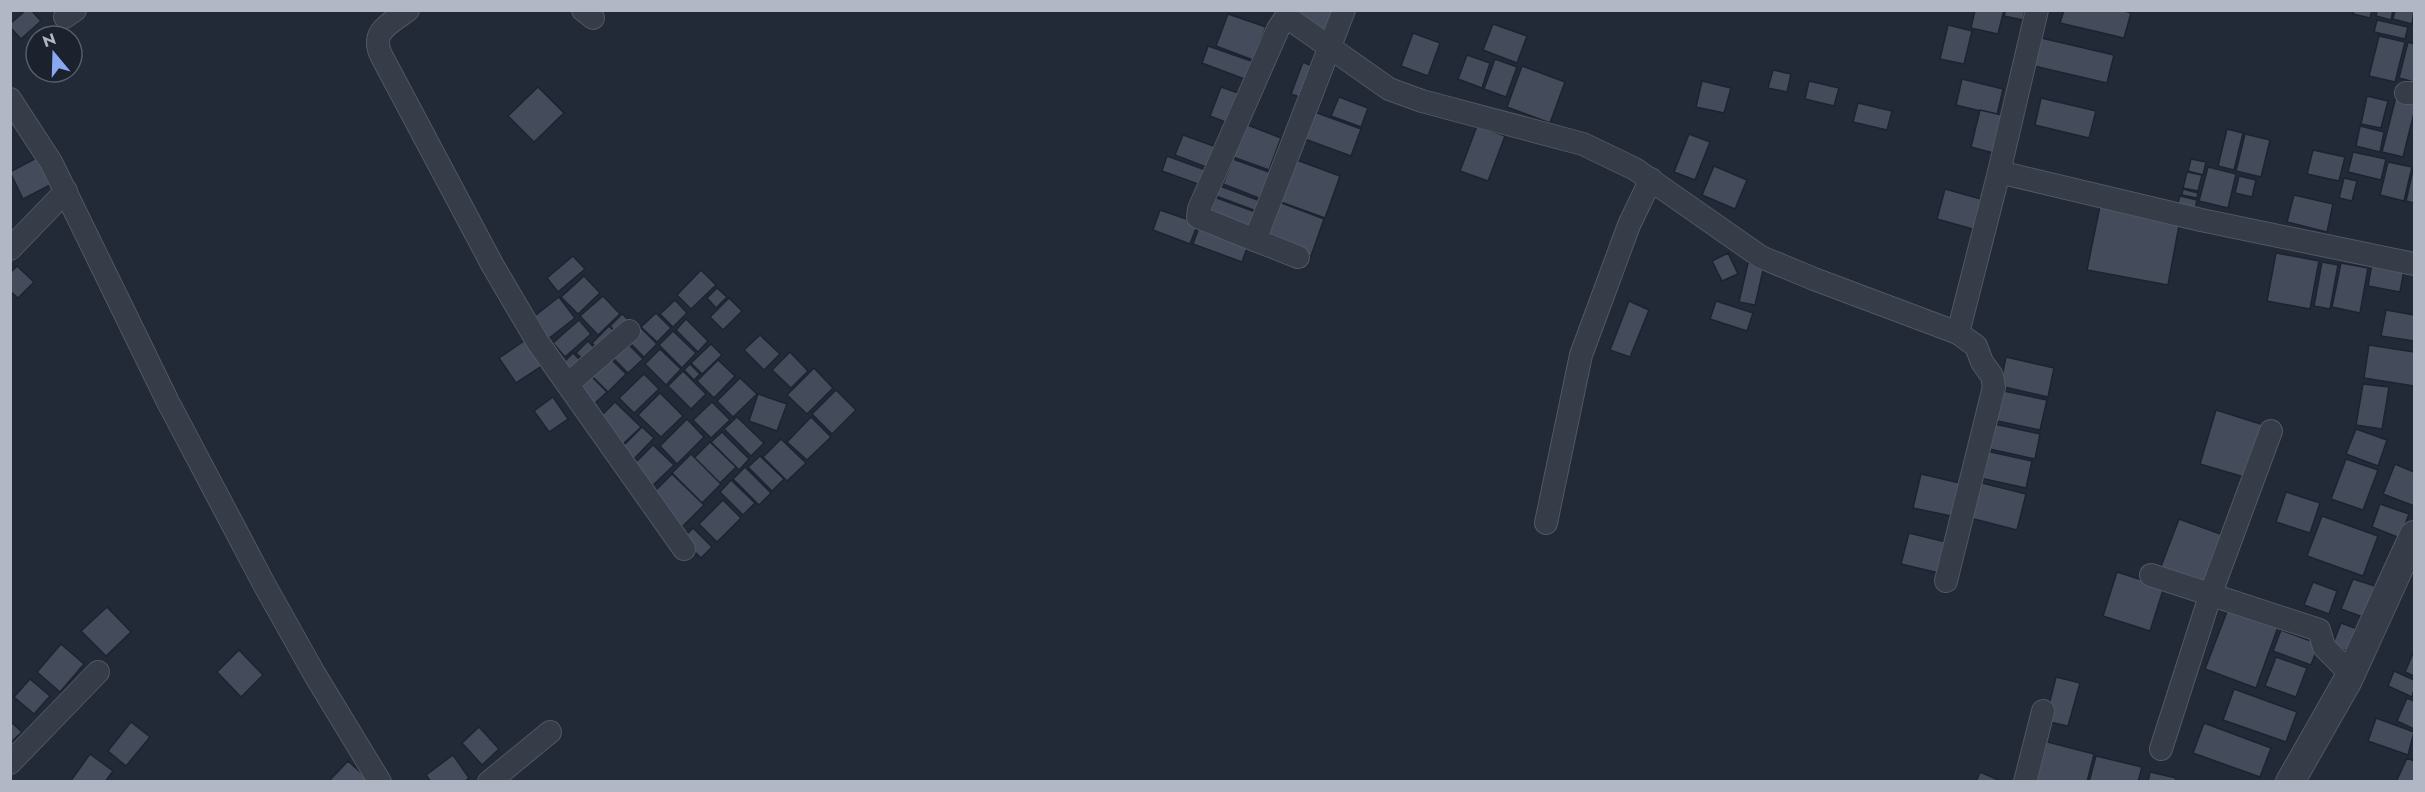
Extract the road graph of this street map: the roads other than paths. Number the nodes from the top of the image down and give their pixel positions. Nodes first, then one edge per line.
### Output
1 (408, 10) edge
2 (1344, 10) edge
3 (2037, 10) edge
4 (1330, 49) junction
5 (10, 99) edge
6 (2000, 172) junction
7 (1651, 179) junction
8 (66, 191) junction
9 (1255, 240) junction
10 (10, 249) edge
11 (1298, 257) dead end
12 (2415, 264) edge
13 (629, 331) dead end
14 (1958, 333) junction
15 (568, 384) junction
16 (2271, 431) dead end
17 (1546, 523) dead end
18 (2413, 543) edge
19 (684, 549) dead end
20 (2151, 575) dead end
21 (1946, 581) dead end
22 (2211, 593) junction
23 (98, 672) dead end
24 (2348, 680) junction
25 (2043, 711) dead end
26 (550, 732) dead end
27 (2161, 749) dead end
28 (10, 763) edge
29 (379, 781) edge
30 (489, 782) edge
31 (2025, 782) edge
32 (2290, 782) edge

1 - 15 street
2 - 4 street
3 - 6 street
4 - 7 street
4 - 9 street
4 - 9 street
5 - 8 street
6 - 12 street
6 - 14 street
7 - 14 street
7 - 17 street
8 - 10 street
8 - 29 street
9 - 11 street
13 - 15 street
14 - 21 street
15 - 19 street
16 - 22 street
18 - 24 street
20 - 22 street
22 - 24 street
22 - 27 street
23 - 28 street
24 - 32 street
25 - 31 street
26 - 30 street

